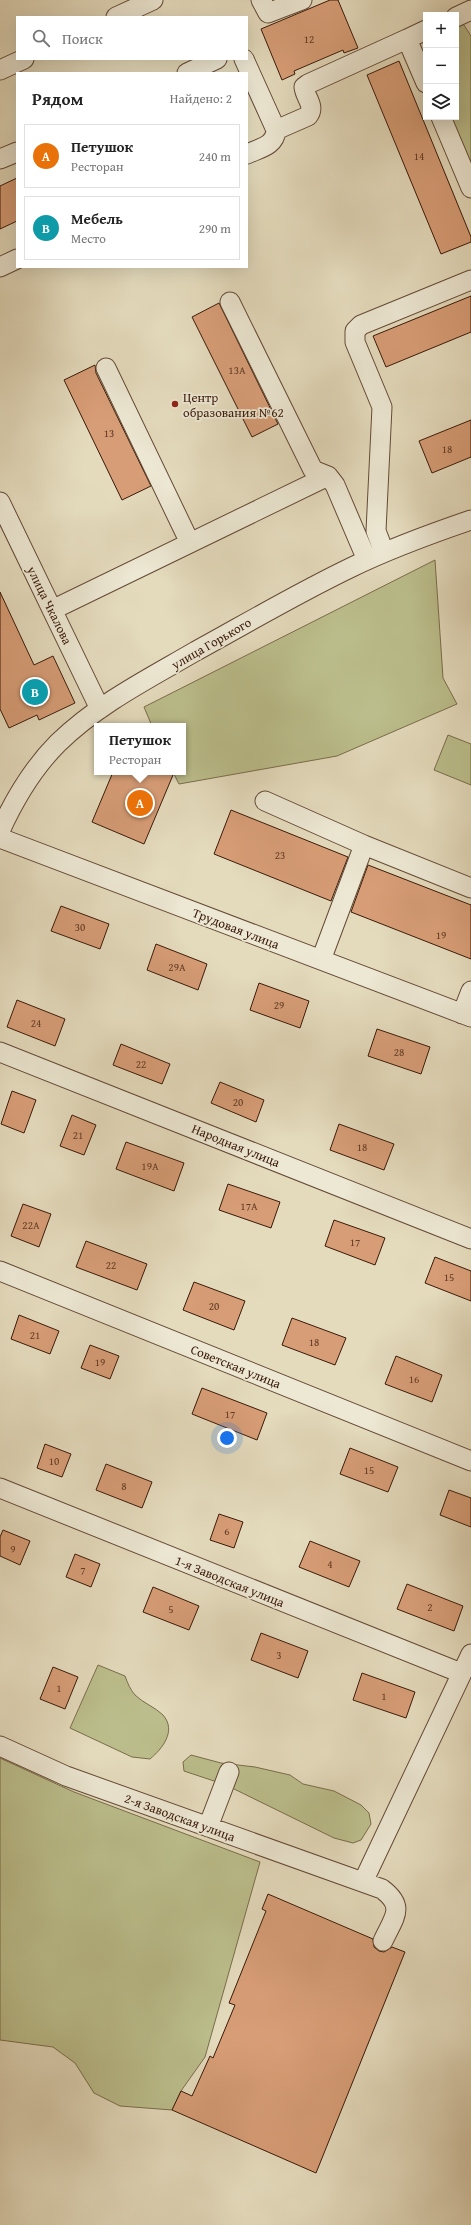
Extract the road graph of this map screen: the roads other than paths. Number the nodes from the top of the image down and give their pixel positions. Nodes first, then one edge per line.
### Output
1 (153, 0) edge
2 (261, 0) edge
3 (302, 0) edge
4 (471, 10) edge
5 (118, 16) edge
6 (459, 16) edge
7 (423, 31) edge
8 (407, 39) junction
9 (22, 60) edge
10 (215, 60) edge
11 (244, 60) edge
12 (0, 70) edge
13 (189, 72) edge
14 (423, 76) edge
15 (442, 120) edge
16 (276, 130) junction
17 (16, 152) edge
18 (248, 154) edge
19 (0, 159) edge
20 (471, 188) edge
21 (16, 259) edge
22 (0, 267) edge
23 (471, 280) edge
24 (230, 302) dead end
25 (106, 368) dead end
26 (328, 476) junction
27 (0, 502) edge
28 (471, 520) edge
29 (190, 543) junction
30 (375, 556) junction
31 (52, 610) junction
32 (100, 709) junction
33 (265, 801) dead end
34 (0, 831) edge
35 (0, 838) edge
36 (364, 845) junction
37 (471, 888) edge
38 (321, 960) junction
39 (471, 991) edge
40 (466, 1015) edge
41 (0, 1052) edge
42 (471, 1239) edge
43 (0, 1270) edge
44 (471, 1461) edge
45 (0, 1488) edge
46 (471, 1654) edge
47 (460, 1673) junction
48 (0, 1746) edge
49 (229, 1772) dead end
50 (208, 1827) junction
51 (362, 1882) junction
52 (383, 1940) dead end

1 - 5 street
2 - 3 street
4 - 6 street
7 - 8 street
8 - 14 street
8 - 16 street
9 - 12 street
10 - 13 street
11 - 16 street
15 - 20 street
16 - 18 street
17 - 19 street
21 - 22 street
23 - 30 street
24 - 26 street
25 - 29 street
26 - 29 street
26 - 30 street
27 - 31 street, улица Чкалова
28 - 30 street, улица Горького
29 - 31 street
30 - 32 street, улица Горького
31 - 32 street, улица Чкалова
32 - 34 street, улица Горького
33 - 36 street
35 - 38 street, Трудовая улица
36 - 37 street
36 - 38 street
38 - 40 street, Трудовая улица
39 - 40 street
41 - 42 street, Народная улица
43 - 44 street, Советская улица
45 - 47 street, 1-я Заводская улица
46 - 47 street
47 - 51 street
48 - 50 street, 2-я Заводская улица
49 - 50 street
50 - 51 street, 2-я Заводская улица
51 - 52 street, 2-я Заводская улица

